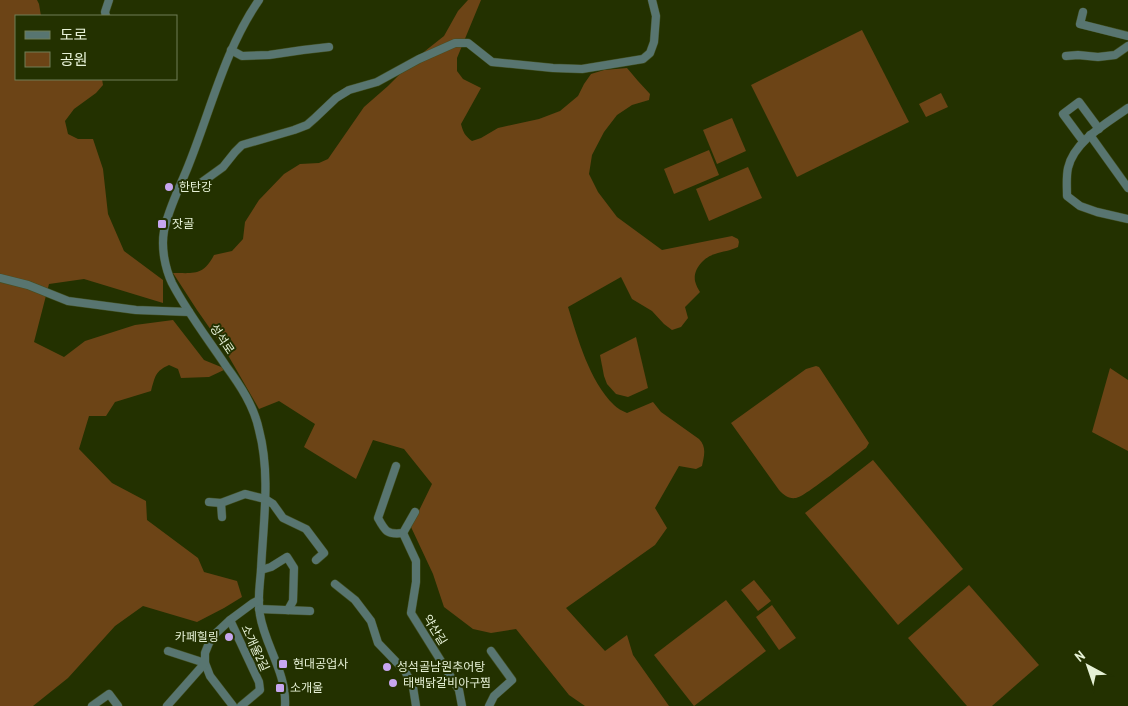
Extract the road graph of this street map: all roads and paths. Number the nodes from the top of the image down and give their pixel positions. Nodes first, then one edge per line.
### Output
1 (109, 0) edge
2 (259, 0) edge
3 (652, 0) edge
4 (1083, 12) dead end
5 (106, 15) edge
6 (1128, 36) edge
7 (1128, 46) edge
8 (329, 47) dead end
9 (231, 50) junction
10 (1066, 56) dead end
11 (1128, 108) edge
12 (1099, 129) junction
13 (1090, 135) junction
14 (1083, 141) junction
15 (180, 188) junction
16 (1128, 188) edge
17 (1128, 219) edge
18 (0, 278) edge
19 (189, 312) junction
20 (396, 466) dead end
21 (265, 499) junction
22 (209, 502) dead end
23 (221, 503) junction
24 (415, 512) dead end
25 (222, 517) dead end
26 (403, 533) junction
27 (316, 560) dead end
28 (261, 570) junction
29 (335, 584) dead end
30 (259, 600) junction
31 (259, 609) junction
32 (288, 610) junction
33 (310, 611) dead end
34 (230, 620) junction
35 (491, 650) dead end
36 (168, 651) dead end
37 (205, 663) junction
38 (92, 706) edge
39 (118, 706) edge
40 (167, 706) edge
41 (232, 706) edge
42 (242, 706) edge
43 (285, 706) edge
44 (416, 706) edge
45 (462, 706) edge
46 (489, 706) edge

1 - 5 street
2 - 9 street, 성석로
3 - 15 street
4 - 6 street
7 - 10 street
8 - 9 street
9 - 15 street, 성석로
11 - 12 street
12 - 13 street
12 - 14 street
13 - 14 street
13 - 16 street
14 - 17 street
15 - 19 street, 성석로
18 - 19 street
19 - 21 street, 성석로
20 - 26 street
21 - 23 street
21 - 27 street
21 - 28 street, 성석로
22 - 23 street
23 - 25 street
24 - 26 street
26 - 45 street, 약산길
28 - 30 street, 성석로
28 - 32 street
29 - 44 street
30 - 31 street, 성석로
30 - 34 street
31 - 32 street
31 - 43 street, 성석로
32 - 33 street
34 - 37 street
34 - 42 street, 소개울2길
35 - 46 street
36 - 37 street
37 - 40 street
37 - 41 street
38 - 39 street

